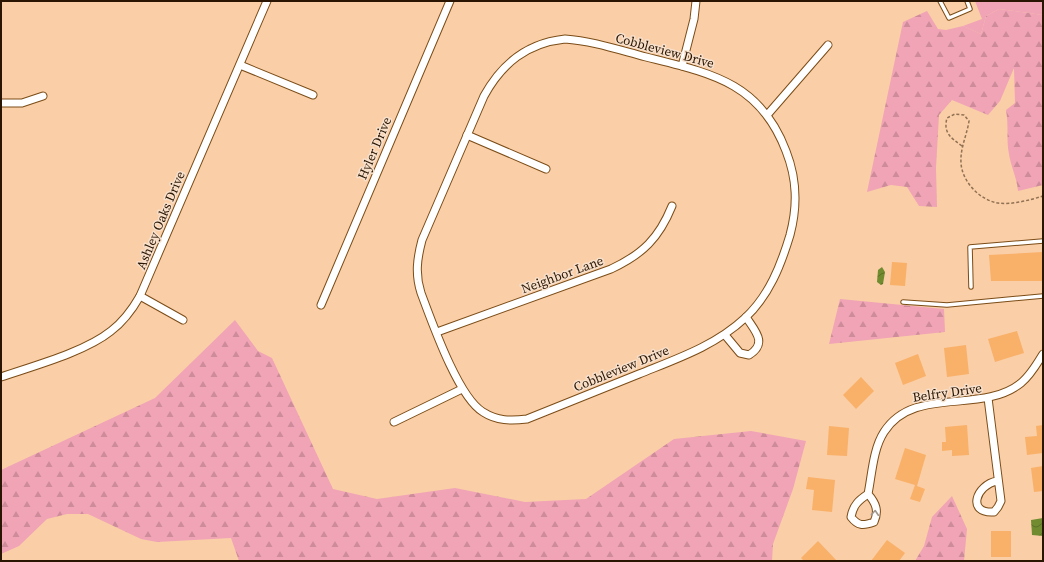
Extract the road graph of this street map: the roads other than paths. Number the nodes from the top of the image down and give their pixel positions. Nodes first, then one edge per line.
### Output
1 (267, 1) edge
2 (450, 1) edge
3 (696, 1) edge
4 (940, 1) edge
5 (966, 1) edge
6 (828, 45) dead end
7 (240, 65) junction
8 (682, 66) junction
9 (314, 95) dead end
10 (43, 96) dead end
11 (1, 103) edge
12 (768, 114) junction
13 (467, 135) junction
14 (546, 169) dead end
15 (672, 206) dead end
16 (1043, 242) edge
17 (971, 287) dead end
18 (140, 296) junction
19 (1043, 296) edge
20 (902, 302) dead end
21 (321, 305) dead end
22 (746, 317) junction
23 (183, 320) dead end
24 (437, 332) junction
25 (725, 336) junction
26 (1043, 354) edge
27 (1, 377) edge
28 (462, 389) junction
29 (988, 398) junction
30 (394, 422) dead end
31 (998, 481) junction
32 (868, 494) junction

1 - 7 street, Ashley Oaks Drive
2 - 21 street, Hyler Drive
3 - 8 street
4 - 5 lane
6 - 12 street
7 - 9 street
7 - 18 street, Ashley Oaks Drive
8 - 12 street, Cobbleview Drive
8 - 13 street, Cobbleview Drive
10 - 11 street
12 - 22 street, Cobbleview Drive
13 - 14 street
13 - 24 street, Cobbleview Drive
15 - 24 street, Neighbor Lane
16 - 17 lane
18 - 23 street
18 - 27 street, Ashley Oaks Drive
19 - 20 lane
22 - 25 street, Cobbleview Drive
22 - 25 street
24 - 28 street, Cobbleview Drive
25 - 28 street, Cobbleview Drive
26 - 29 street, Belfry Drive
28 - 30 street
29 - 31 street
29 - 32 street, Belfry Drive
31 - 31 street
32 -> 32 street

